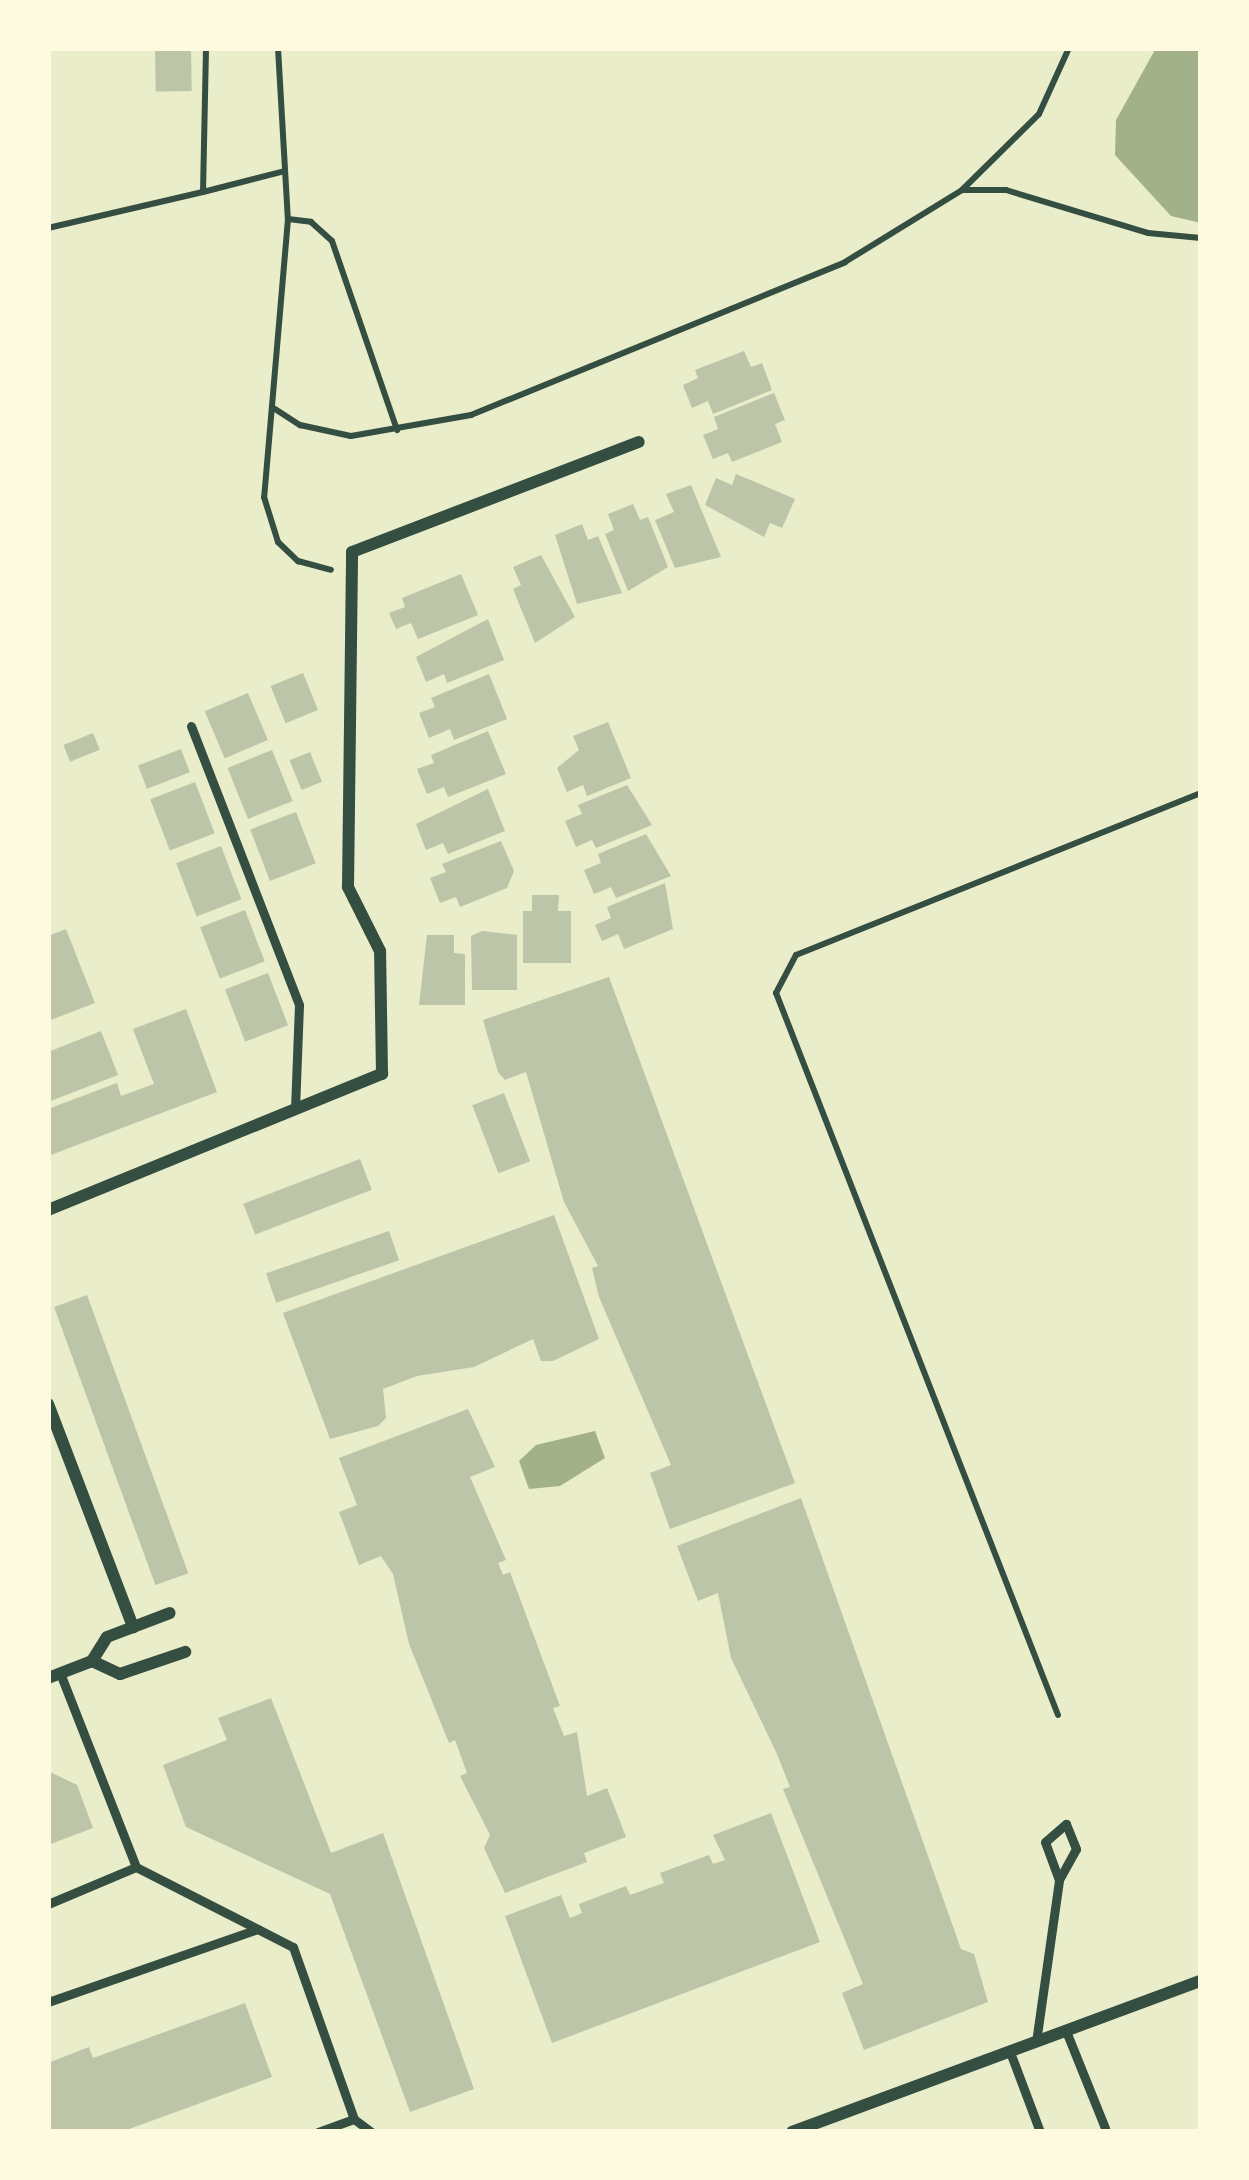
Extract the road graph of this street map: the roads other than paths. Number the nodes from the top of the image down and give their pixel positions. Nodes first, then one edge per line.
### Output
1 (639, 442) dead end
2 (191, 726) dead end
3 (295, 1109) junction
4 (48, 1210) edge
5 (48, 1404) edge
6 (170, 1613) dead end
7 (133, 1627) junction
8 (185, 1652) dead end
9 (92, 1661) junction
10 (54, 1675) edge
11 (136, 1867) junction
12 (1059, 1880) junction
13 (48, 1904) edge
14 (258, 1929) junction
15 (1201, 1981) edge
16 (48, 2002) edge
17 (1066, 2031) junction
18 (1036, 2042) junction
19 (1010, 2052) junction
20 (354, 2119) junction
21 (1101, 2131) edge
22 (318, 2132) edge
23 (371, 2132) edge
24 (792, 2132) edge
25 (1040, 2132) edge

1 - 3 street
2 - 3 lane
3 - 4 street
5 - 7 street
6 - 7 street
7 - 9 street
8 - 9 street
9 - 10 street
10 - 11 lane
11 - 13 lane
11 - 14 lane
12 - 12 lane
12 - 18 lane
14 - 16 lane
14 - 20 lane
15 - 17 street
17 - 18 street
17 - 21 lane
18 - 19 street
19 - 24 street
19 - 25 lane
20 - 22 lane
20 - 23 lane

